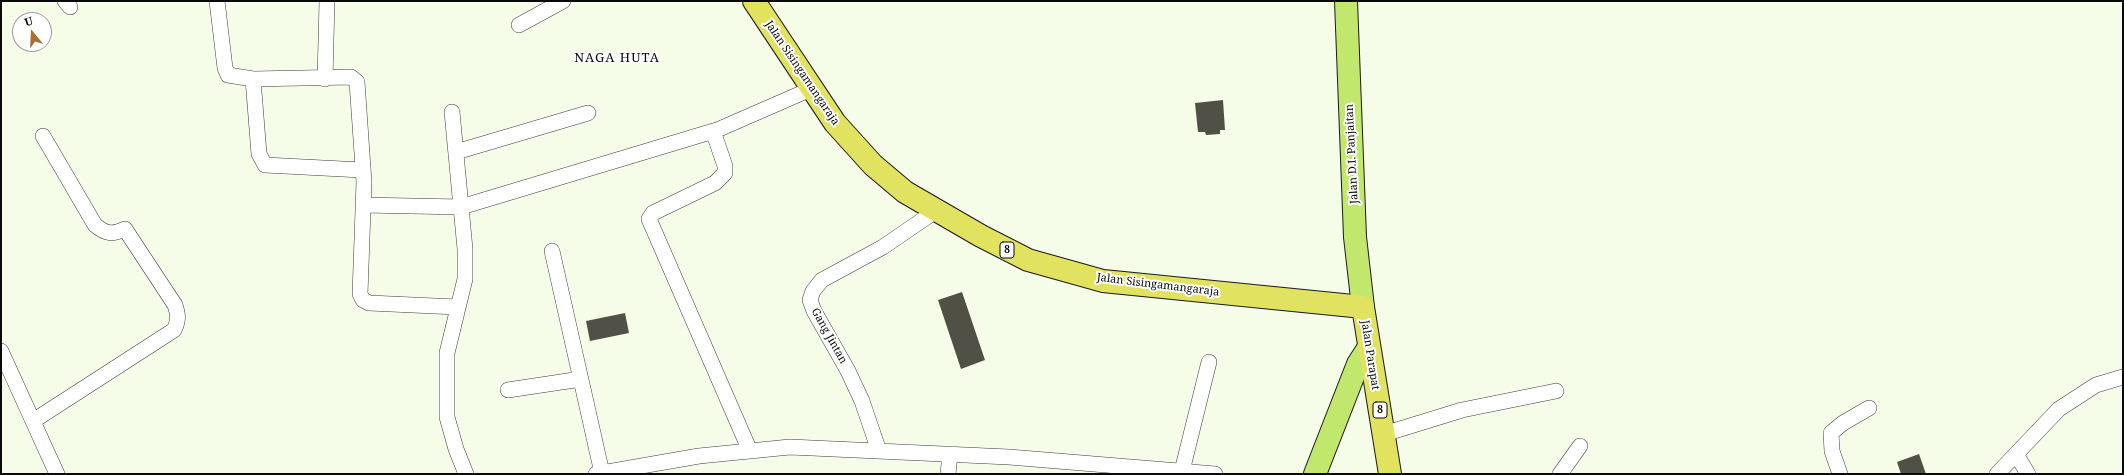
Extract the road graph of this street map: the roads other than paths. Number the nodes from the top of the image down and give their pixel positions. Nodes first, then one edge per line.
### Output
1 (217, 1) edge
2 (327, 1) edge
3 (563, 1) edge
4 (754, 1) edge
5 (1346, 1) edge
6 (519, 25) dead end
7 (253, 79) junction
8 (325, 79) junction
9 (811, 89) junction
10 (452, 112) dead end
11 (588, 113) dead end
12 (713, 131) junction
13 (43, 136) dead end
14 (456, 152) junction
15 (362, 170) junction
16 (363, 205) junction
17 (462, 207) junction
18 (937, 210) junction
19 (552, 250) dead end
20 (457, 307) junction
21 (1363, 307) junction
22 (1369, 347) junction
23 (1, 351) edge
24 (1209, 362) dead end
25 (581, 379) junction
26 (2122, 379) edge
27 (508, 390) dead end
28 (1556, 391) dead end
29 (1869, 408) dead end
30 (33, 421) junction
31 (1384, 434) junction
32 (1580, 446) dead end
33 (750, 451) junction
34 (879, 451) junction
35 (950, 454) junction
36 (2016, 454) junction
37 (1182, 471) junction
38 (57, 474) edge
39 (466, 474) edge
40 (599, 474) edge
41 (948, 474) edge
42 (1215, 474) edge
43 (1315, 474) edge
44 (1390, 474) edge
45 (1560, 474) edge
46 (1840, 474) edge
47 (1997, 474) edge
48 (2028, 474) edge

1 - 7 street
2 - 8 street
3 - 6 street
4 - 9 highway, Jalan Sisingamangaraja / 8
5 - 21 main road, Jalan D.I. Panjaitan
7 - 8 street
7 - 15 street
8 - 15 street
9 - 12 street
9 - 18 highway, Jalan Sisingamangaraja / 8
10 - 14 street
11 - 14 street
12 - 17 street
12 - 33 street
13 - 30 street
14 - 17 street
15 - 16 street
16 - 17 street
16 - 20 street
17 - 20 street
18 - 21 highway, Jalan Sisingamangaraja / 8
18 - 34 street, Gang Jintan
19 - 25 street
20 - 39 street
21 - 22 highway, Jalan Parapat / 8
22 - 31 highway, Jalan Parapat / 8
22 - 43 main road
23 - 30 street
24 - 37 street
25 - 27 street
25 - 40 street
26 - 36 street
28 - 31 street
29 - 46 street
30 - 38 street
31 - 44 highway, Jalan Parapat / 8
32 - 45 street
33 - 34 street
33 - 40 street
34 - 35 street
35 - 37 street
35 - 41 street
36 - 47 street
36 - 48 street
37 - 42 street

